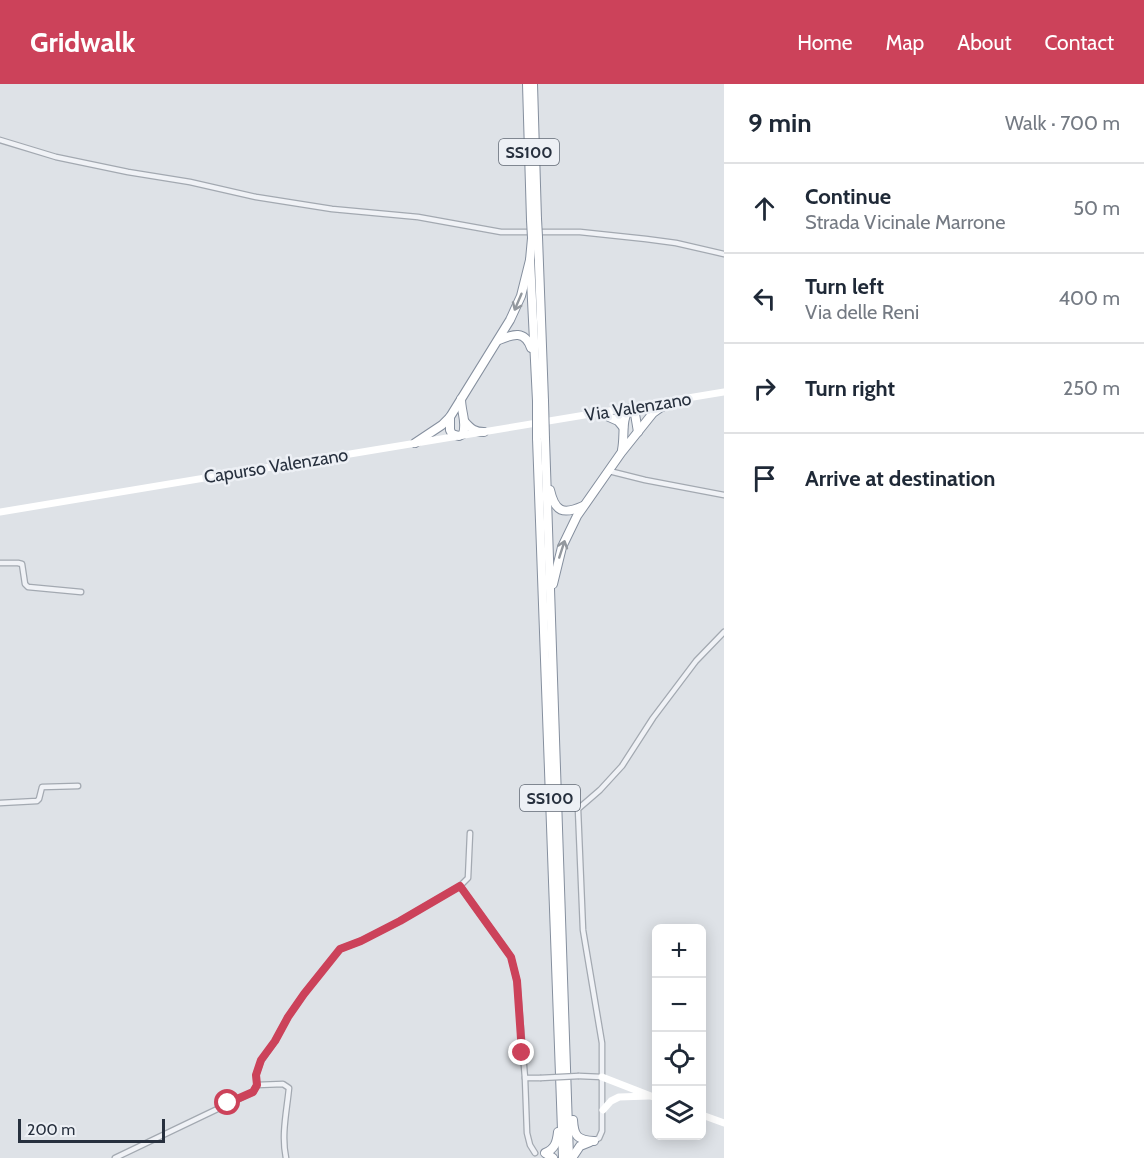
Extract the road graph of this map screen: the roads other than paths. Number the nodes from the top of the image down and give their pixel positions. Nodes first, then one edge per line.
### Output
1 (527, 84) edge
2 (533, 84) edge
3 (0, 140) edge
4 (534, 220) junction
5 (535, 237) junction
6 (724, 254) edge
7 (530, 260) junction
8 (498, 341) junction
9 (724, 392) edge
10 (461, 398) junction
11 (539, 398) junction
12 (674, 401) junction
13 (629, 408) junction
14 (600, 413) junction
15 (450, 417) junction
16 (552, 421) joint
17 (465, 422) junction
18 (623, 427) junction
19 (484, 432) junction
20 (638, 432) junction
21 (459, 436) junction
22 (541, 438) junction
23 (415, 443) junction
24 (621, 453) junction
25 (545, 455) junction
26 (609, 471) junction
27 (724, 495) edge
28 (584, 506) junction
29 (0, 512) edge
30 (0, 563) edge
31 (81, 592) dead end
32 (550, 596) junction
33 (724, 632) edge
34 (78, 786) dead end
35 (0, 803) edge
36 (470, 833) dead end
37 (460, 886) junction
38 (602, 1077) junction
39 (525, 1078) junction
40 (257, 1085) junction
41 (652, 1096) edge
42 (652, 1097) edge
43 (567, 1098) junction
44 (603, 1110) junction
45 (561, 1111) junction
46 (706, 1116) edge
47 (724, 1123) edge
48 (594, 1141) junction
49 (535, 1153) junction
50 (549, 1156) edge
51 (115, 1158) edge
52 (286, 1158) edge
53 (530, 1158) edge
54 (563, 1158) edge
55 (570, 1158) edge

1 - 4 highway, SS100
2 - 4 highway, SS100
3 - 6 street
4 - 5 highway, SS100, bridge
5 - 7 highway, SS100
5 - 11 highway, SS100
7 -> 8 highway, SS100
7 - 11 highway, SS100
8 - 10 highway, SS100
8 - 11 highway, SS100
9 - 12 street, Via Valenzano
10 - 15 highway, SS100
10 - 17 highway
11 - 22 highway, SS100, bridge
12 - 13 street, Via Valenzano
12 - 20 highway, SS100
13 - 14 street, Via Valenzano
13 - 18 highway, SS100
13 - 20 highway
14 - 16 street, Via Valenzano
14 - 18 highway
15 - 21 highway
15 - 23 highway, SS100
16 - 19 street, Capurso Valenzano
17 - 19 highway
17 - 21 highway
18 - 24 highway, SS100
19 - 21 street, Capurso Valenzano
20 - 24 highway, SS100
21 - 23 street, Capurso Valenzano
22 - 25 highway, SS100
22 - 45 highway, SS100
23 - 29 street, Capurso Valenzano
24 - 26 highway, SS100
25 - 28 highway
25 - 32 highway, SS100
26 - 27 street
26 - 28 highway, SS100
32 -> 28 highway, SS100
30 - 31 street
32 - 43 highway, SS100
33 - 38 street
34 - 35 street
36 - 37 street
37 - 39 street
37 - 40 street
38 - 39 street, bridge
38 - 41 street
38 - 44 street
39 - 49 street
40 - 51 street
40 - 52 street
42 - 44 street
43 - 48 highway, SS100
43 - 55 highway, SS100
44 - 48 street
45 - 50 highway, SS100
45 - 54 highway, SS100
46 - 47 street
48 - 55 highway, SS100
49 - 50 street
49 - 53 street

